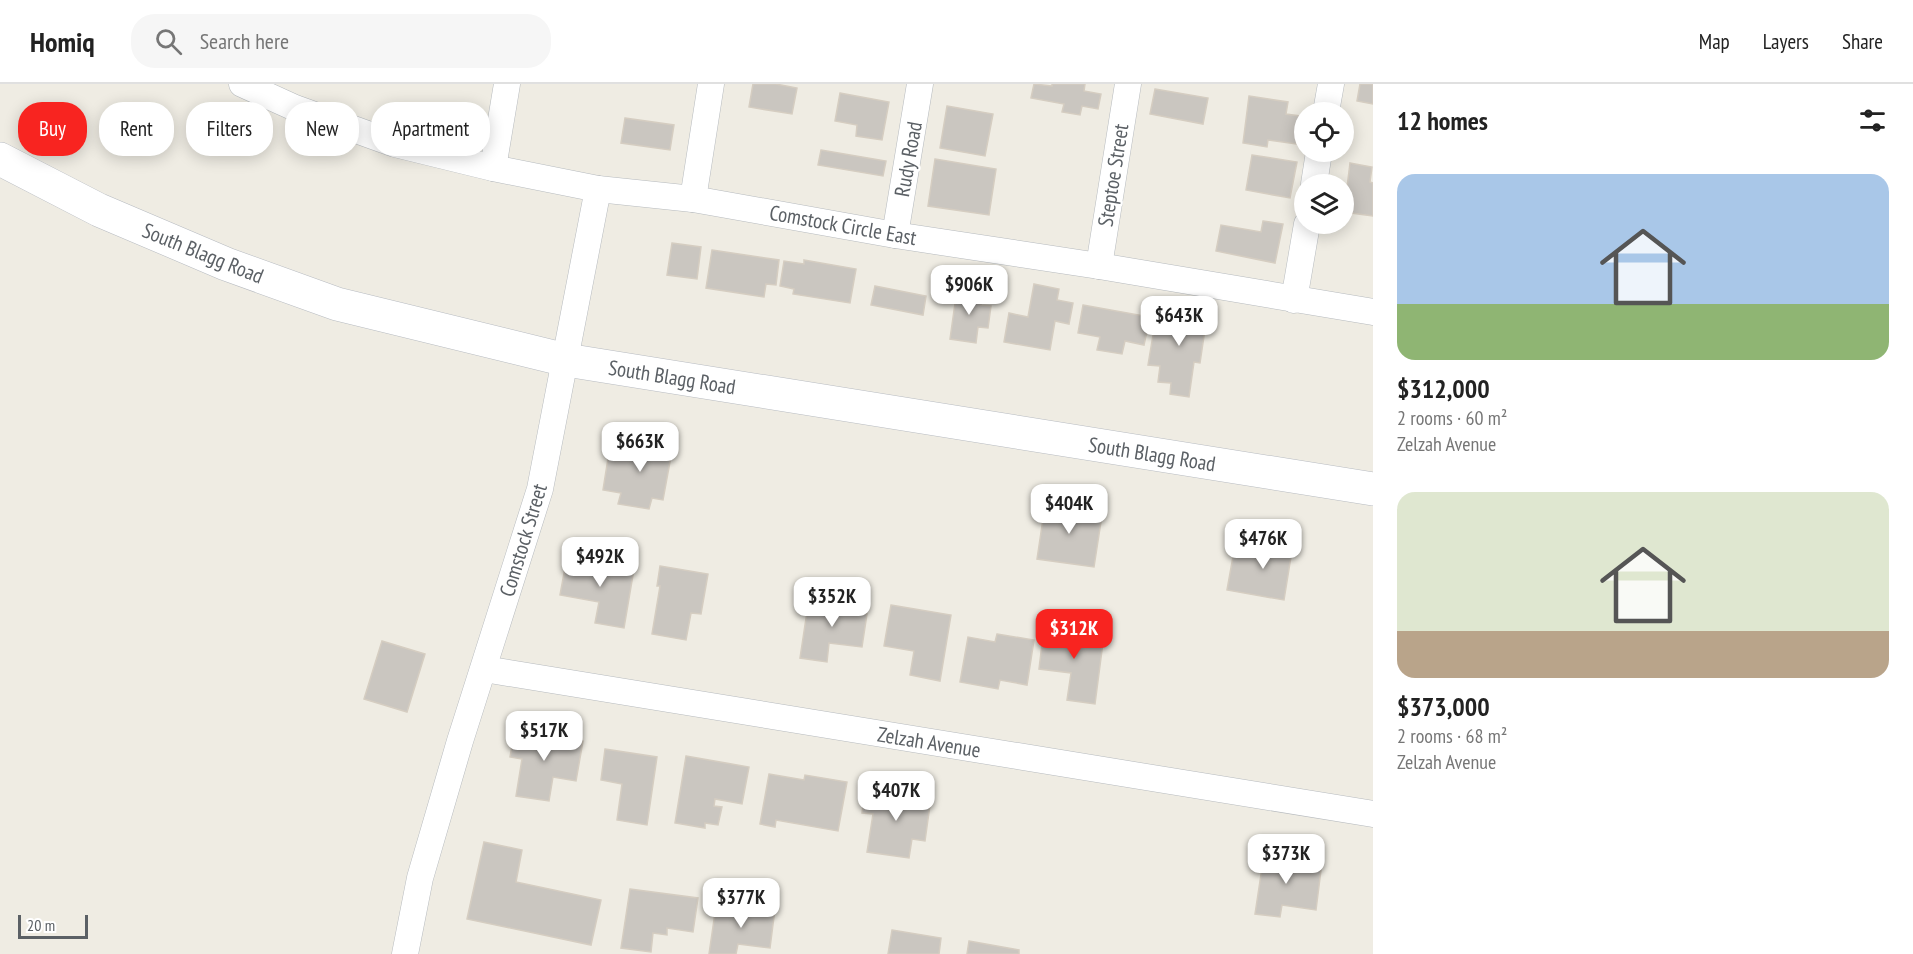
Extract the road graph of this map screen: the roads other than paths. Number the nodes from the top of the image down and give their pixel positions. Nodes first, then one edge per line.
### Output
1 (242, 84) edge
2 (507, 84) edge
3 (711, 84) edge
4 (920, 84) edge
5 (1128, 84) edge
6 (1330, 84) edge
7 (297, 96) edge
8 (1327, 102) edge
9 (0, 159) edge
10 (493, 168) junction
11 (598, 189) junction
12 (693, 199) junction
13 (1305, 234) edge
14 (895, 235) junction
15 (1098, 266) junction
16 (1294, 300) junction
17 (1373, 312) edge
18 (566, 360) junction
19 (1373, 489) edge
20 (484, 669) junction
21 (1373, 814) edge
22 (405, 954) edge

1 - 7 street, Comstock Circle East
2 - 10 street
3 - 12 street
4 - 14 street, Rudy Road
5 - 15 street, Steptoe Street
6 - 8 street
7 - 10 street, Comstock Circle East
9 - 18 main road, South Blagg Road
10 - 11 street, Comstock Circle East
11 - 12 street, Comstock Circle East
11 - 18 street, Comstock Street
12 - 14 street, Comstock Circle East
13 - 16 street
14 - 15 street, Comstock Circle East
15 - 16 street, Comstock Circle East
16 - 17 street, Comstock Circle East
18 - 19 main road, South Blagg Road
18 - 20 street, Comstock Street
20 - 21 street, Zelzah Avenue
20 - 22 street, Comstock Street

